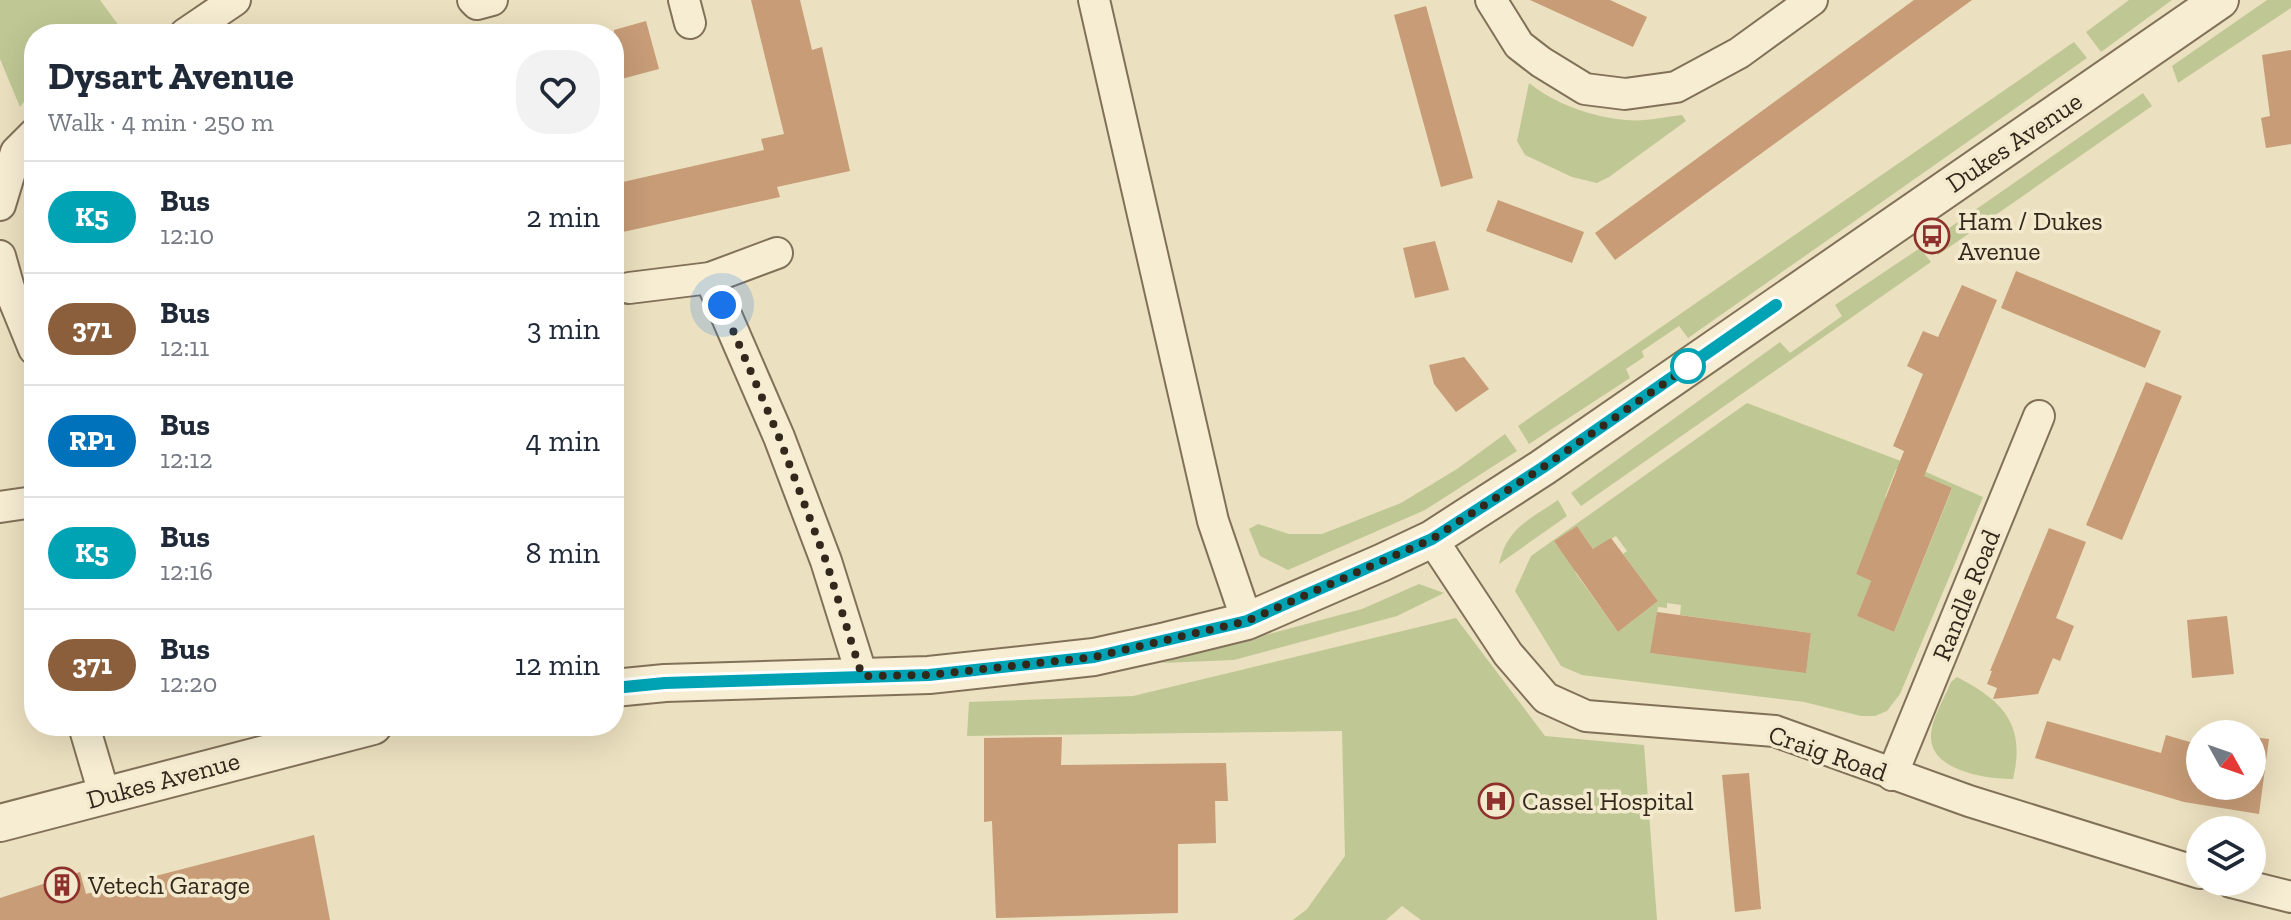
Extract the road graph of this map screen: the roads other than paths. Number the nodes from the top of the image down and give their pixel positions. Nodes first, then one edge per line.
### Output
1 (235, 0) edge
2 (473, 0) edge
3 (492, 0) edge
4 (1094, 0) edge
5 (1491, 0) edge
6 (1812, 0) edge
7 (2220, 0) edge
8 (200, 24) edge
9 (24, 144) edge
10 (0, 205) edge
11 (777, 253) dead end
12 (0, 256) edge
13 (710, 278) junction
14 (629, 288) dead end
15 (24, 325) edge
16 (2039, 416) dead end
17 (24, 503) edge
18 (0, 507) edge
19 (1432, 539) junction
20 (1247, 621) junction
21 (862, 676) junction
22 (624, 687) edge
23 (87, 736) edge
24 (335, 736) edge
25 (1892, 775) junction
26 (105, 797) junction
27 (0, 823) edge
28 (2186, 869) edge
29 (2266, 891) edge
30 (2291, 897) edge

1 - 8 street
2 - 3 street
4 - 20 street
5 - 6 street
7 - 19 street, Dukes Avenue
9 - 10 street
11 - 13 street
12 - 15 street
13 - 14 street
13 - 21 street
16 - 25 street, Randle Road
17 - 18 street
19 - 20 street, Dukes Avenue
19 - 25 street, Craig Road
20 - 21 street, Dukes Avenue
21 - 22 street, Dukes Avenue
23 - 26 street
24 - 26 street, Dukes Avenue
25 - 28 street, Craig Road
26 - 27 street, Dukes Avenue
29 - 30 street

